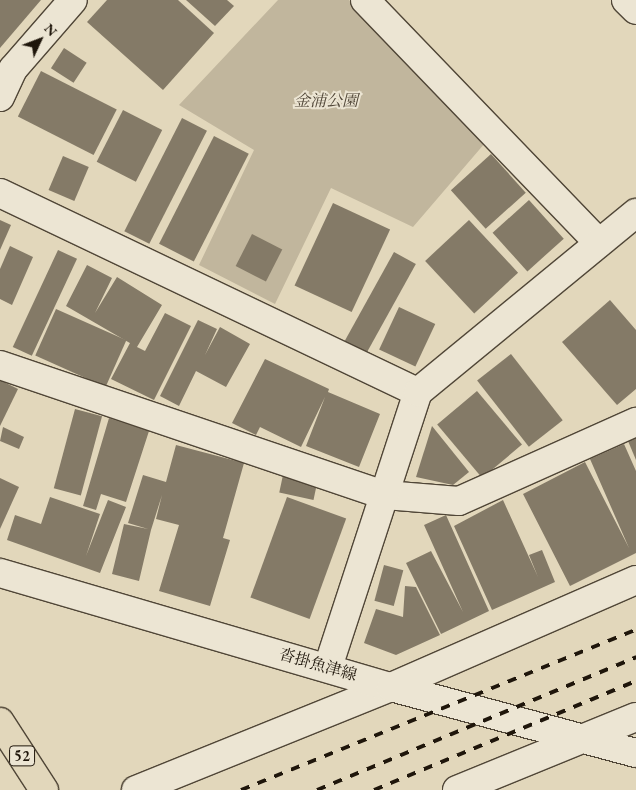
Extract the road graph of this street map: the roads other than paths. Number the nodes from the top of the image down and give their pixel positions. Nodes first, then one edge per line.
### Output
1 (73, 0) edge
2 (365, 0) edge
3 (626, 0) edge
4 (636, 10) edge
5 (0, 97) edge
6 (0, 193) edge
7 (636, 213) edge
8 (599, 243) junction
9 (0, 366) edge
10 (418, 392) junction
11 (636, 422) edge
12 (385, 495) junction
13 (0, 573) edge
14 (636, 580) edge
15 (328, 667) junction
16 (391, 687) junction
17 (636, 717) edge
18 (0, 722) edge
19 (584, 739) junction
20 (636, 753) edge
21 (44, 790) edge
22 (136, 790) edge
23 (457, 790) edge

1 - 5 street
2 - 8 street
3 - 4 street
6 - 10 street
7 - 8 street
8 - 10 street
9 - 12 street
10 - 12 street
11 - 12 street
12 - 15 street
13 - 15 street, 沓掛魚津線
14 - 16 street
15 - 16 street, 沓掛魚津線
16 - 19 street, 沓掛魚津線
16 - 22 street
17 - 19 street
18 - 21 main road, 52
19 - 20 street, 沓掛魚津線
19 - 23 street

